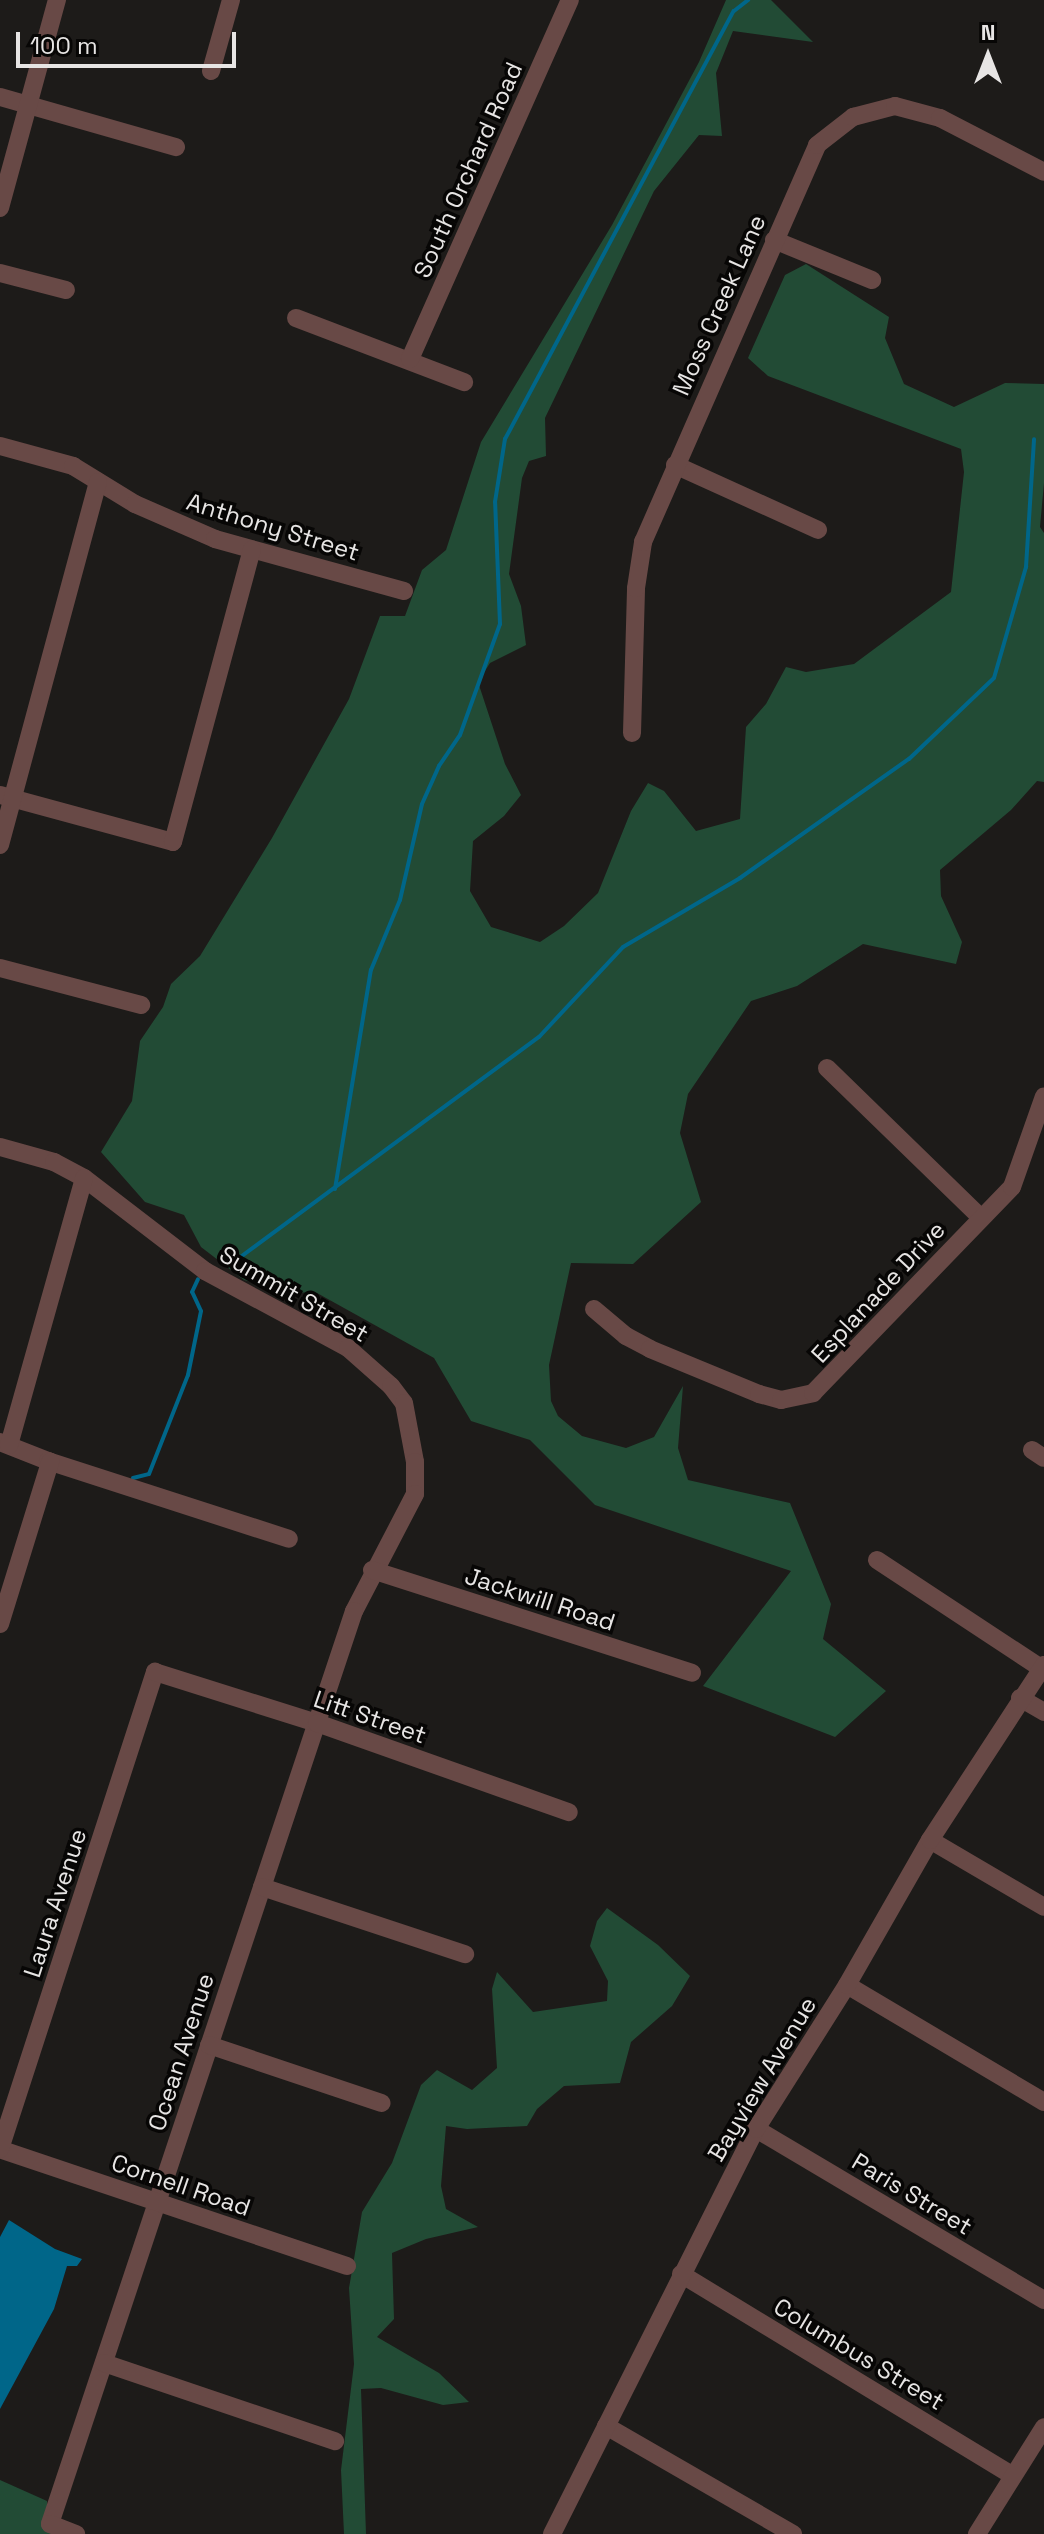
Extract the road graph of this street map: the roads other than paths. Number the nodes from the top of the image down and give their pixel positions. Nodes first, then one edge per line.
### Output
1 (57, 0) edge
2 (231, 0) edge
3 (570, 0) edge
4 (211, 71) dead end
5 (0, 97) edge
6 (29, 105) junction
7 (176, 147) dead end
8 (1044, 172) edge
9 (0, 208) edge
10 (774, 240) junction
11 (0, 273) edge
12 (872, 280) dead end
13 (66, 290) dead end
14 (296, 318) dead end
15 (410, 359) junction
16 (464, 382) dead end
17 (0, 446) edge
18 (675, 465) junction
19 (98, 482) junction
20 (818, 530) dead end
21 (252, 549) junction
22 (404, 591) dead end
23 (632, 733) dead end
24 (6, 797) edge
25 (0, 845) edge
26 (0, 968) edge
27 (141, 1005) dead end
28 (827, 1068) dead end
29 (1044, 1096) edge
30 (0, 1147) edge
31 (84, 1178) junction
32 (981, 1218) junction
33 (594, 1309) dead end
34 (4, 1443) edge
35 (50, 1462) junction
36 (289, 1539) dead end
37 (877, 1560) dead end
38 (372, 1570) junction
39 (0, 1624) edge
40 (1043, 1667) edge
41 (155, 1672) joint
42 (692, 1673) dead end
43 (1020, 1698) junction
44 (1044, 1712) edge
45 (317, 1723) junction
46 (569, 1812) dead end
47 (930, 1840) junction
48 (262, 1887) junction
49 (1044, 1907) edge
50 (465, 1954) dead end
51 (847, 1985) junction
52 (209, 2045) junction
53 (1044, 2102) edge
54 (381, 2103) dead end
55 (756, 2129) junction
56 (0, 2149) edge
57 (156, 2203) junction
58 (347, 2266) dead end
59 (681, 2274) junction
60 (1044, 2300) edge
61 (104, 2363) junction
62 (606, 2426) junction
63 (1044, 2427) edge
64 (335, 2441) dead end
65 (1012, 2475) junction
66 (76, 2534) edge
67 (552, 2534) edge
68 (793, 2534) edge
69 (977, 2534) edge

1 - 6 street
2 - 4 street
3 - 15 street, South Orchard Road
5 - 6 street
6 - 7 street
6 - 9 street
8 - 10 street, Moss Creek Lane
10 - 12 street
10 - 18 street, Moss Creek Lane
11 - 13 street
14 - 15 street
15 - 16 street
17 - 19 street, Anthony Street
18 - 20 street
18 - 23 street, Moss Creek Lane
19 - 21 street, Anthony Street
19 - 24 street
21 - 22 street, Anthony Street
21 - 24 street
24 - 25 street
26 - 27 street
28 - 32 street
29 - 32 street, Esplanade Drive
30 - 31 street, Summit Street
31 - 34 street
31 - 38 street, Summit Street
32 - 33 street, Esplanade Drive
34 - 35 street
35 - 36 street
35 - 39 street
37 - 40 street
38 - 42 street, Jackwill Road
38 - 45 street, Ocean Avenue
40 - 43 street, Bayview Avenue
41 - 45 street, Litt Street
41 - 56 street, Laura Avenue
43 - 44 street
43 - 47 street, Bayview Avenue
45 - 46 street, Litt Street
45 - 48 street, Ocean Avenue
47 - 49 street
47 - 51 street, Bayview Avenue
48 - 50 street
48 - 52 street, Ocean Avenue
51 - 53 street
51 - 55 street, Bayview Avenue
52 - 54 street
52 - 57 street, Ocean Avenue
55 - 59 street, Bayview Avenue
55 - 60 street, Paris Street
56 - 57 street, Cornell Road
57 - 58 street, Cornell Road
57 - 61 street, Ocean Avenue
59 - 62 street, Bayview Avenue
59 - 65 street, Columbus Street
61 - 64 street
61 - 66 street, Ocean Avenue
62 - 67 street, Bayview Avenue
62 - 68 street
63 - 65 street
65 - 69 street

